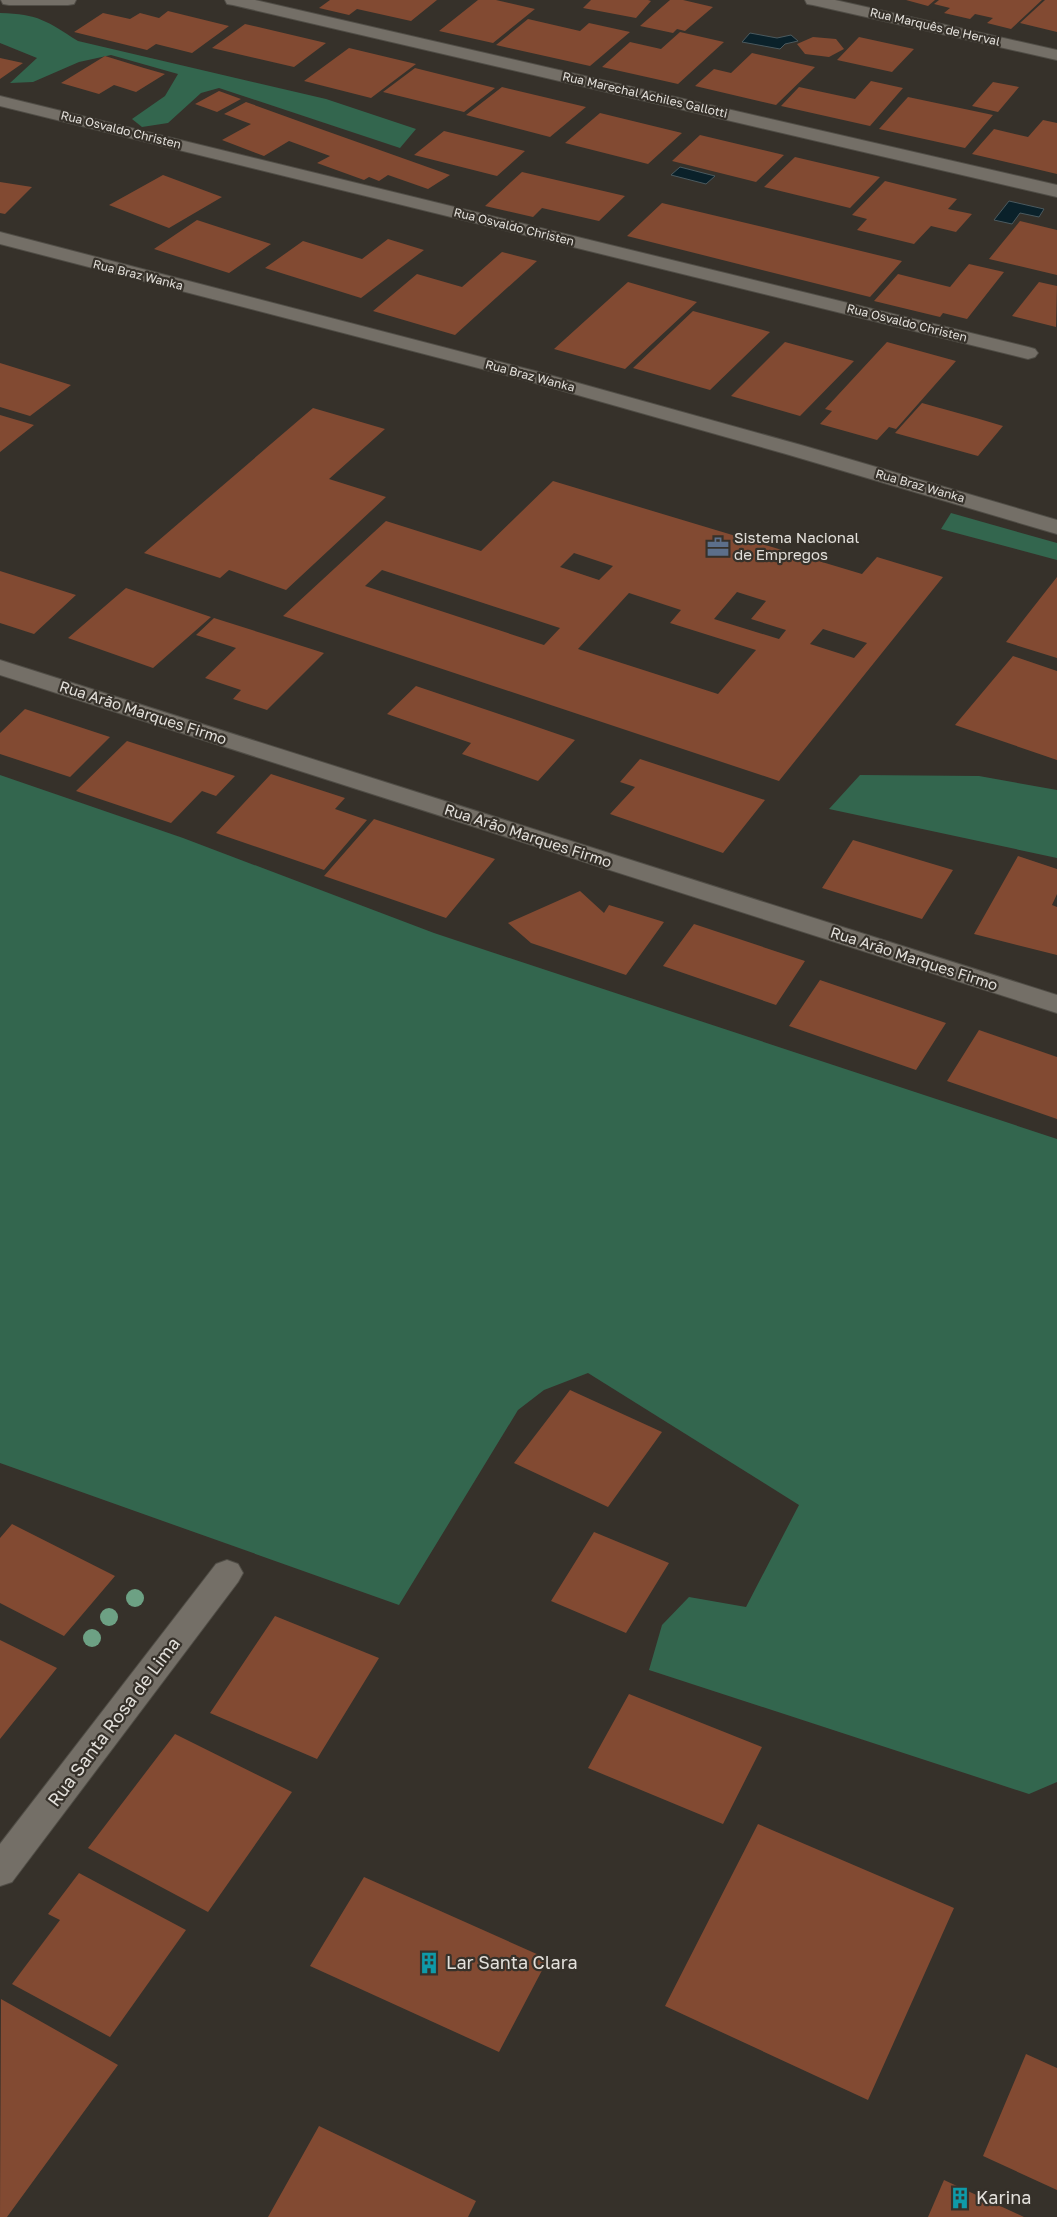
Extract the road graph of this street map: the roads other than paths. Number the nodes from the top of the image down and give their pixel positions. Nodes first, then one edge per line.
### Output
1 (10, 0) edge
2 (68, 0) edge
3 (233, 0) edge
4 (813, 0) edge
5 (1057, 55) edge
6 (0, 100) edge
7 (1057, 191) edge
8 (0, 238) edge
9 (1028, 353) dead end
10 (1057, 527) edge
11 (0, 667) edge
12 (1057, 1004) edge
13 (227, 1573) dead end
14 (0, 1871) edge

1 - 2 street
3 - 7 street, Rua Marechal Achiles Gallotti
4 - 5 street, Rua Marquês de Herval
6 - 9 street, Rua Osvaldo Christen
8 - 10 street, Rua Braz Wanka
11 - 12 street, Rua Arão Marques Firmo
13 - 14 street, Rua Santa Rosa de Lima

